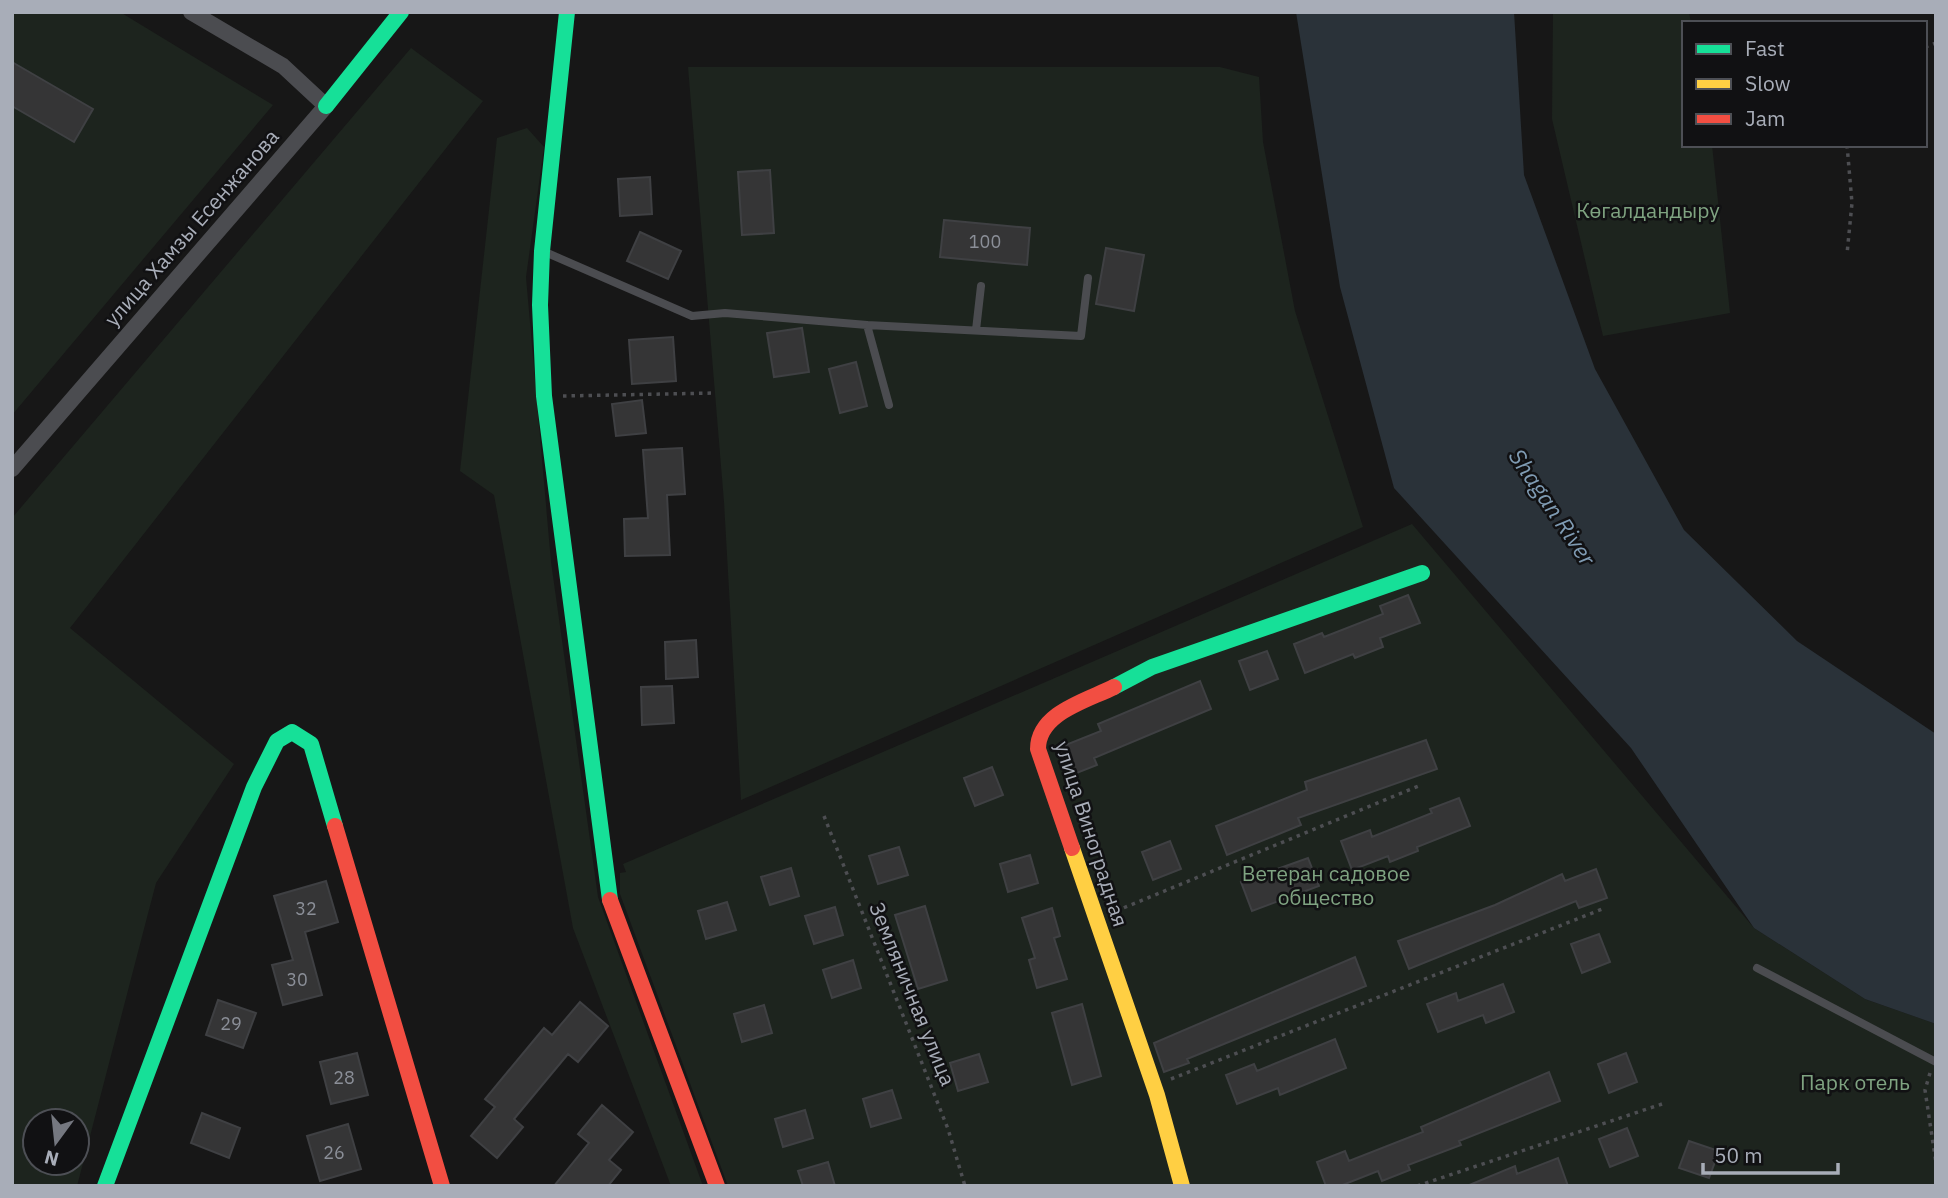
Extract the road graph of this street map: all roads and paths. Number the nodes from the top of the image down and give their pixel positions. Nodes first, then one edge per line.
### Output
1 (191, 12) edge
2 (401, 12) edge
3 (567, 12) edge
4 (326, 106) junction
5 (1847, 147) edge
6 (542, 251) junction
7 (1847, 254) dead end
8 (1088, 278) dead end
9 (981, 286) dead end
10 (867, 325) junction
11 (976, 330) junction
12 (715, 393) dead end
13 (544, 396) junction
14 (889, 405) dead end
15 (12, 469) edge
16 (1422, 573) dead end
17 (1421, 785) dead end
18 (824, 816) dead end
19 (1605, 908) dead end
20 (1096, 920) junction
21 (1757, 968) dead end
22 (1934, 1061) edge
23 (1154, 1085) junction
24 (1662, 1104) dead end
25 (1936, 1163) edge
26 (105, 1186) edge
27 (442, 1186) edge
28 (717, 1186) edge
29 (965, 1186) edge
30 (1182, 1186) edge
31 (1417, 1186) edge

1 - 4 street
2 - 4 street, улица Хамзы Есенжанова
3 - 6 street
4 - 15 street, улица Хамзы Есенжанова
5 - 7 path
6 - 10 lane
6 - 13 street
8 - 11 lane
9 - 11 lane
10 - 11 lane
10 - 14 lane
12 - 13 path
13 - 28 street
16 - 20 street, улица Виноградная
17 - 20 path
18 - 29 path, Земляничная улица
19 - 23 path
20 - 23 street, улица Виноградная
21 - 22 lane
22 - 25 path
23 - 30 street, улица Виноградная
24 - 31 path
26 - 27 street

